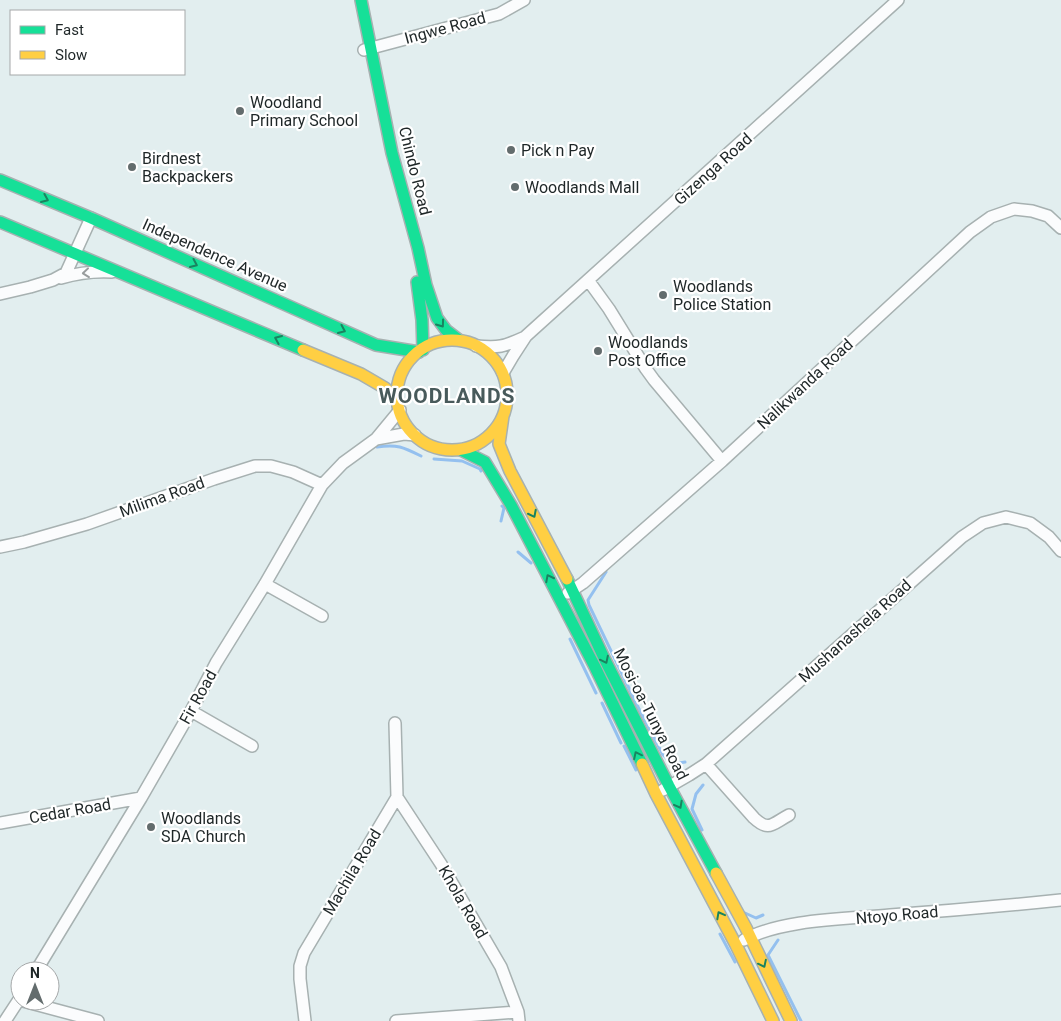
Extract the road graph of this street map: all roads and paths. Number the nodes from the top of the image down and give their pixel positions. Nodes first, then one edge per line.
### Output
1 (353, 0) edge
2 (361, 0) edge
3 (524, 0) edge
4 (898, 0) edge
5 (366, 49) junction
6 (0, 180) edge
7 (91, 218) junction
8 (0, 222) edge
9 (1061, 228) edge
10 (75, 253) junction
11 (121, 272) junction
12 (53, 280) junction
13 (588, 280) junction
14 (0, 294) edge
15 (526, 336) junction
16 (459, 340) junction
17 (476, 346) junction
18 (421, 351) junction
19 (503, 373) junction
20 (399, 405) junction
21 (503, 416) junction
22 (415, 435) junction
23 (376, 439) junction
24 (461, 450) junction
25 (722, 461) junction
26 (322, 485) junction
27 (0, 547) edge
28 (1061, 551) edge
29 (265, 584) junction
30 (572, 591) junction
31 (559, 599) junction
32 (322, 616) dead end
33 (191, 711) junction
34 (395, 723) dead end
35 (252, 746) dead end
36 (706, 764) junction
37 (669, 786) junction
38 (656, 794) junction
39 (397, 797) junction
40 (141, 798) junction
41 (789, 816) dead end
42 (0, 823) edge
43 (1061, 900) edge
44 (750, 937) junction
45 (736, 945) junction
46 (42, 961) edge
47 (60, 1011) edge
48 (519, 1017) edge
49 (98, 1021) edge
50 (305, 1021) edge
51 (396, 1021) edge
52 (773, 1021) edge
53 (791, 1021) edge

1 - 5 main road, Chindo Road
2 - 5 main road, Chindo Road
3 - 5 street, Ingwe Road
4 - 13 street, Gizenga Road
5 -> 16 main road, Chindo Road
5 - 18 main road, Chindo Road
6 -> 7 main road, Independence Avenue
7 - 10 street
7 -> 18 main road, Independence Avenue
8 - 10 main road
9 - 25 street, Nalikwanda Road
10 - 11 main road
10 - 12 street
11 -> 12 street
20 -> 11 main road
12 - 14 street
13 - 15 street, Gizenga Road
13 - 25 street
15 - 17 street, Gizenga Road
15 - 19 street, Gizenga Road
16 - 17 main road
16 - 18 main road
17 - 19 main road
18 - 20 main road
19 - 21 main road
20 - 22 main road
20 - 23 street, Fir Road
21 - 24 main road
21 -> 30 main road, Mosi-oa-Tunya Road
22 - 23 street, Fir Road
22 - 24 main road
23 - 26 street, Fir Road
31 -> 24 main road, Mosi-oa-Tunya Road
25 - 30 street, Nalikwanda Road
26 - 27 street, Milima Road
26 - 29 street, Fir Road
28 - 36 street, Mushanashela Road
29 - 32 street
29 - 33 street, Fir Road
30 - 31 street, Nalikwanda Road
30 -> 37 main road, Mosi-oa-Tunya Road
38 -> 31 main road, Mosi-oa-Tunya Road
33 - 35 street
33 - 40 street, Fir Road
34 - 39 street
36 - 37 street, Mushanashela Road
36 - 41 street
37 - 38 street, Mushanashela Road
37 -> 44 main road, Mosi-oa-Tunya Road
45 -> 38 main road, Mosi-oa-Tunya Road
39 - 48 street, Khola Road
39 - 50 street, Machila Road
40 - 42 street, Cedar Road
40 - 46 street, Fir Road
43 - 44 street, Ntoyo Road
44 - 45 street, Ntoyo Road
44 -> 53 main road, Mosi-oa-Tunya Road
45 - 52 main road, Mosi-oa-Tunya Road
47 - 49 street
48 - 51 street

